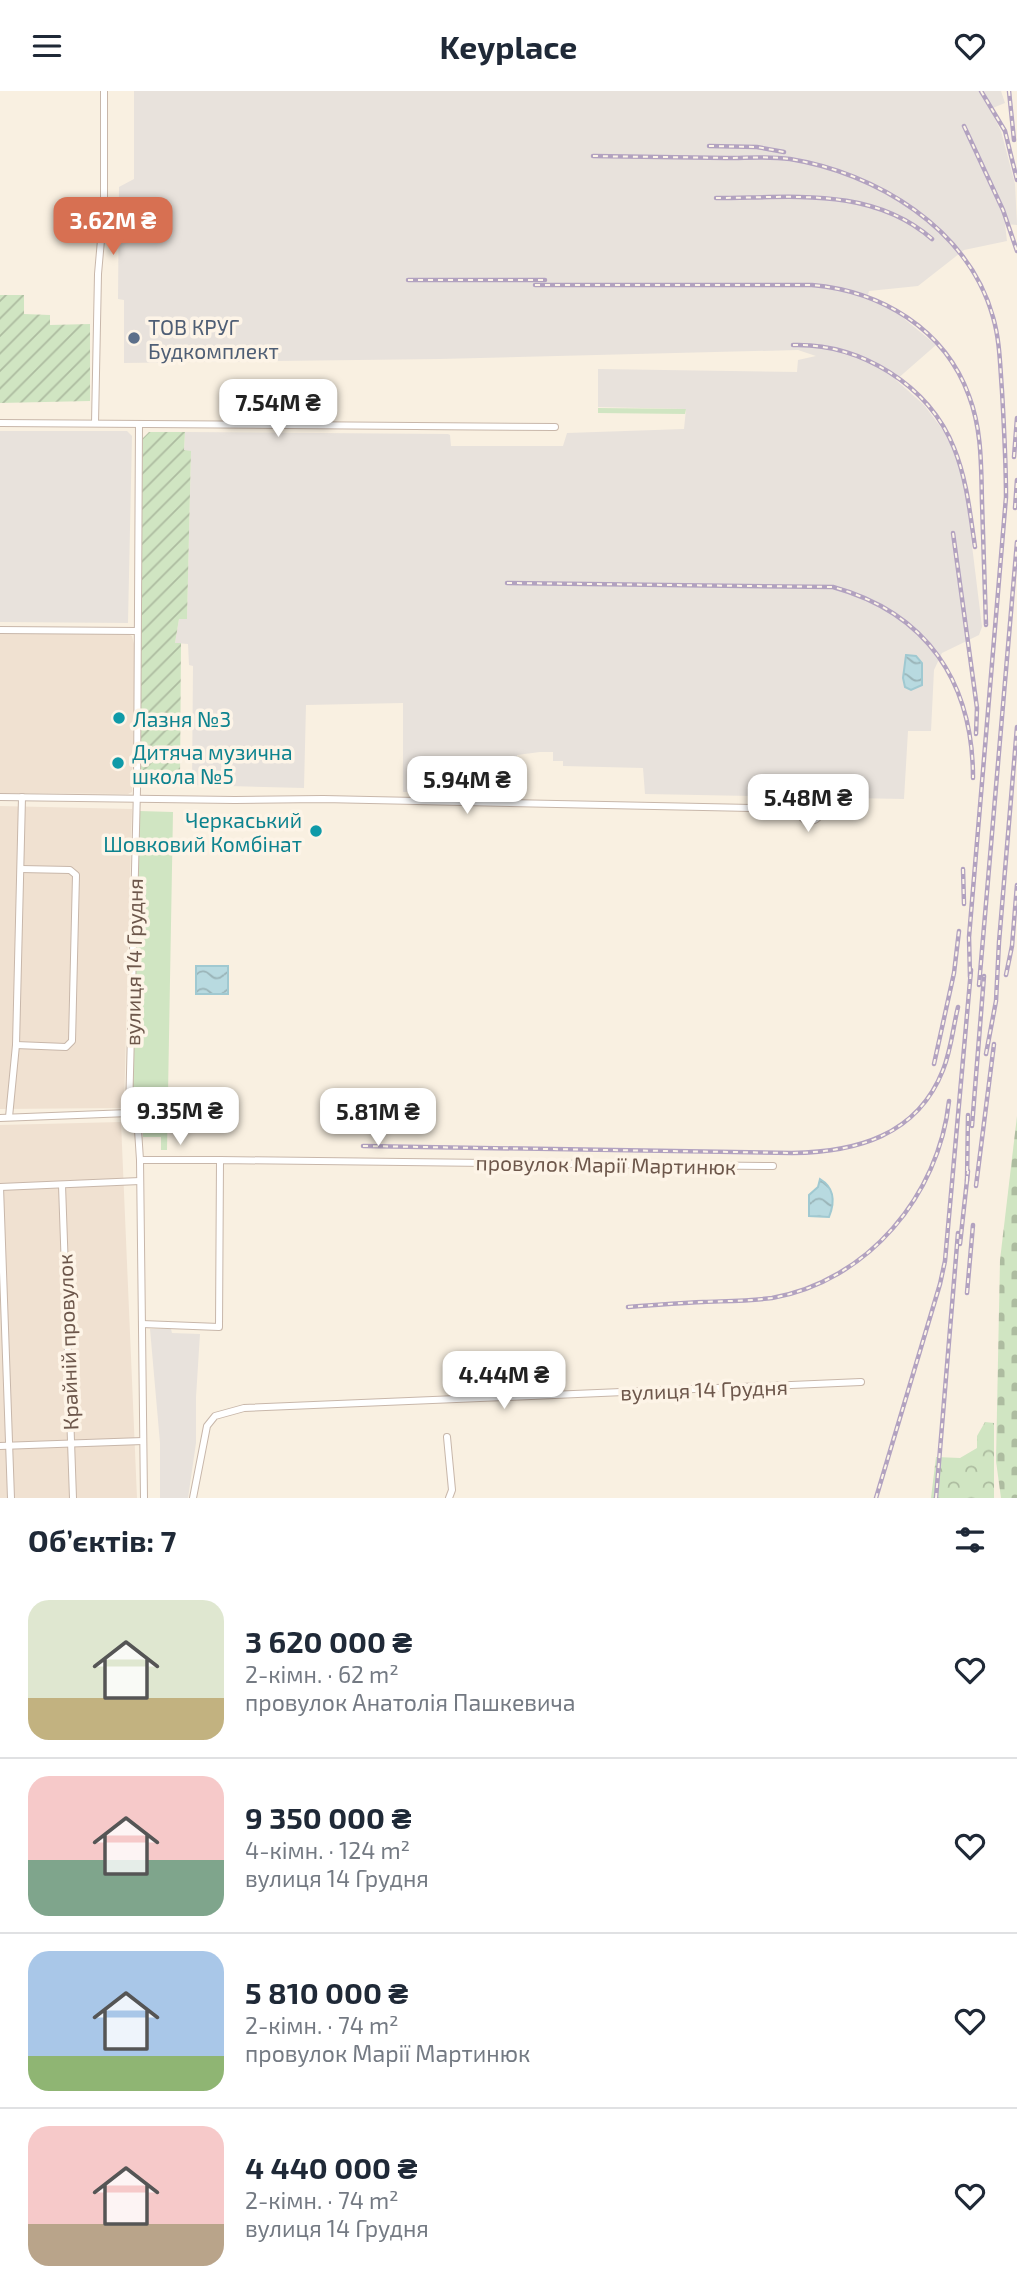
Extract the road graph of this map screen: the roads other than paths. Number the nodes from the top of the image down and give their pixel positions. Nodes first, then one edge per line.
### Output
1 (104, 91) edge
2 (0, 423) edge
3 (94, 423) junction
4 (139, 424) junction
5 (555, 427) dead end
6 (0, 630) edge
7 (137, 631) junction
8 (0, 797) edge
9 (22, 797) junction
10 (136, 799) junction
11 (799, 809) dead end
12 (21, 869) junction
13 (16, 1045) junction
14 (129, 1113) junction
15 (9, 1117) junction
16 (0, 1118) edge
17 (140, 1160) junction
18 (220, 1160) junction
19 (773, 1166) dead end
20 (141, 1181) junction
21 (62, 1185) junction
22 (0, 1187) edge
23 (142, 1324) junction
24 (861, 1382) dead end
25 (447, 1437) dead end
26 (143, 1441) junction
27 (71, 1444) junction
28 (0, 1446) edge
29 (8, 1446) junction
30 (11, 1498) edge
31 (73, 1498) edge
32 (144, 1498) edge
33 (193, 1498) edge
34 (449, 1498) edge

1 - 3 street
2 - 3 street
3 - 4 street
4 - 5 street
4 - 7 street, вулиця 14 Грудня
6 - 7 street
7 - 10 street, вулиця 14 Грудня
8 - 9 street
9 - 10 street
9 - 12 street
10 - 11 street
10 - 14 street, вулиця 14 Грудня
12 - 13 street
12 - 13 street
13 - 15 street
14 - 15 street
14 - 17 street, вулиця 14 Грудня
15 - 16 street
17 - 18 street, провулок Марії Мартинюк
17 - 20 street, вулиця 14 Грудня
18 - 19 street, провулок Марії Мартинюк
18 - 23 street
20 - 21 street
20 - 23 street, вулиця 14 Грудня
21 - 22 street
21 - 27 street, Крайній провулок
22 - 29 street
23 - 26 street, вулиця 14 Грудня
24 - 33 street, вулиця 14 Грудня
25 - 34 street
26 - 27 street
26 - 32 street, вулиця 14 Грудня
27 - 29 street
27 - 31 street, Крайній провулок
28 - 29 street
29 - 30 street

